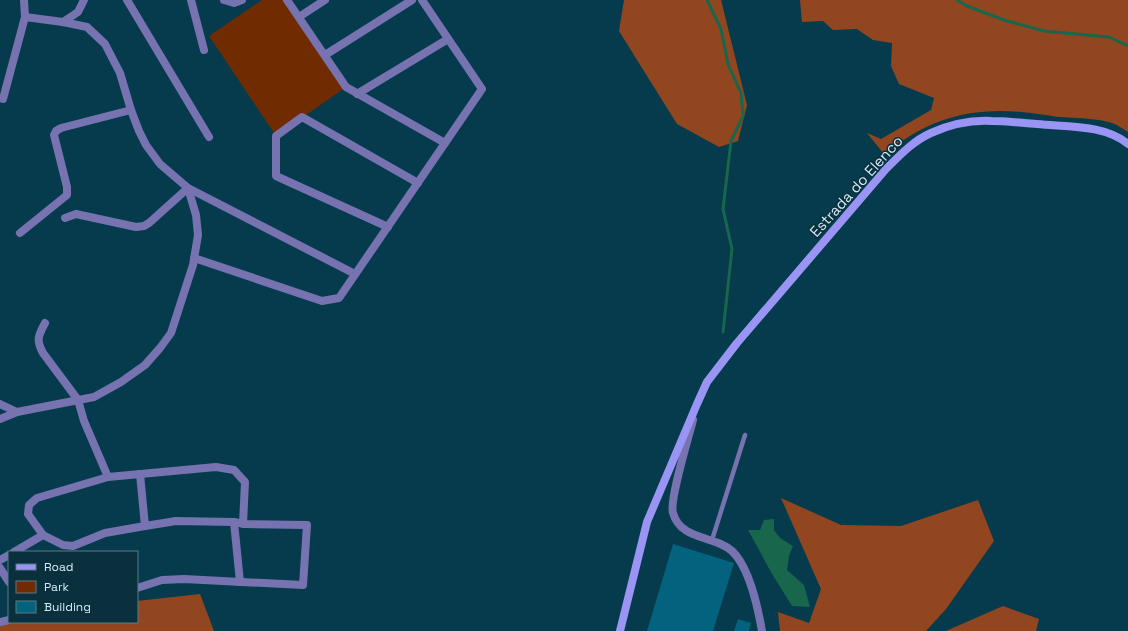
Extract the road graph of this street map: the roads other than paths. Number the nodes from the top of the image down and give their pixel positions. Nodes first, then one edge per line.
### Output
1 (24, 0) edge
2 (84, 0) edge
3 (127, 0) edge
4 (191, 0) edge
5 (224, 0) edge
6 (242, 0) edge
7 (287, 0) edge
8 (325, 0) edge
9 (412, 0) edge
10 (422, 0) edge
11 (25, 17) junction
12 (299, 17) junction
13 (63, 22) junction
14 (448, 39) junction
15 (204, 50) dead end
16 (325, 55) junction
17 (357, 94) junction
18 (3, 100) dead end
19 (131, 110) junction
20 (209, 137) dead end
21 (445, 144) junction
22 (1128, 144) edge
23 (418, 184) junction
24 (188, 188) junction
25 (65, 218) dead end
26 (388, 227) junction
27 (20, 233) dead end
28 (194, 258) junction
29 (355, 274) junction
30 (45, 323) dead end
31 (78, 400) junction
32 (0, 404) edge
33 (697, 404) junction
34 (17, 412) junction
35 (0, 419) edge
36 (746, 435) dead end
37 (140, 474) junction
38 (108, 477) junction
39 (234, 522) junction
40 (243, 524) junction
41 (145, 526) junction
42 (43, 535) junction
43 (712, 540) junction
44 (16, 551) edge
45 (0, 568) edge
46 (8, 580) edge
47 (240, 582) junction
48 (138, 588) edge
49 (620, 631) edge
50 (762, 631) edge

1 - 11 street
2 - 13 street
3 - 20 street
4 - 15 street
5 - 6 street
7 - 12 street
8 - 12 street
9 - 16 street
10 - 14 street
11 - 13 street
11 - 18 street
12 - 16 street
13 - 19 street
14 - 17 street
14 - 21 street
16 - 17 street
17 - 21 street
19 - 24 street
19 - 27 street
21 - 23 street
22 - 33 street, Estrada do Elenco
23 - 26 street
23 - 26 street
24 - 25 street
24 - 28 street
24 - 29 street
26 - 29 street
28 - 29 street
28 - 31 street
30 - 31 street
31 - 34 street
31 - 38 street
32 - 34 street
33 - 43 street, Estrada do Elenco
33 - 49 street, Estrada do Elenco
34 - 35 street
36 - 43 lane
37 - 38 street
37 - 40 street
37 - 41 street
38 - 42 street
39 - 40 street
39 - 41 street
39 - 47 street
40 - 47 street
41 - 42 street
42 - 44 street
43 - 50 street, Estrada do Elenco
45 - 46 street
47 - 48 street

